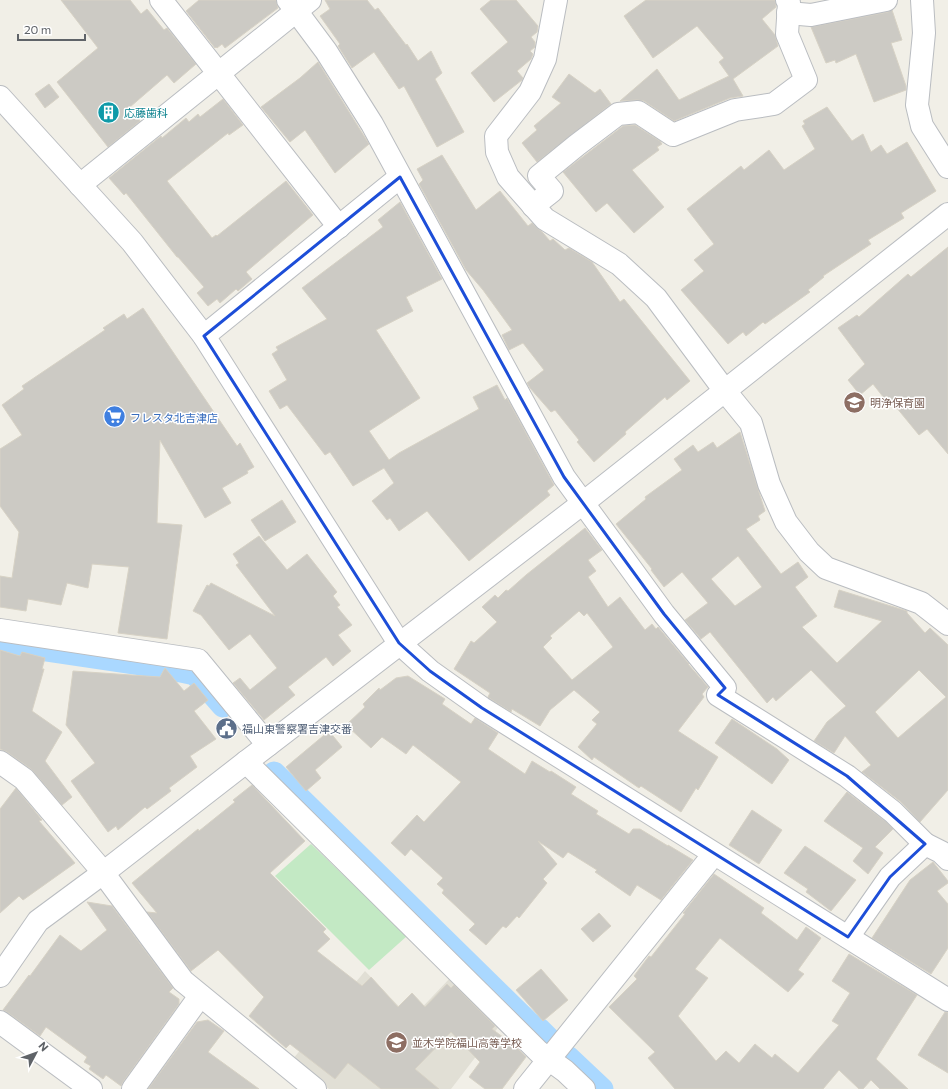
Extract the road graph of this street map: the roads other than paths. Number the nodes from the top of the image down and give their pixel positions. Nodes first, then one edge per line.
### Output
1 (161, 0) edge
2 (556, 0) edge
3 (886, 0) edge
4 (922, 0) edge
5 (298, 4) edge
6 (788, 6) edge
7 (218, 73) junction
8 (0, 97) edge
9 (948, 167) edge
10 (400, 177) junction
11 (80, 185) junction
12 (533, 206) junction
13 (948, 214) edge
14 (339, 227) junction
15 (204, 336) junction
16 (725, 391) junction
17 (583, 503) junction
18 (948, 624) edge
19 (0, 630) edge
20 (399, 643) junction
21 (268, 745) junction
22 (0, 762) edge
23 (246, 762) junction
24 (925, 844) junction
25 (714, 854) junction
26 (948, 859) edge
27 (103, 872) junction
28 (848, 937) junction
29 (0, 976) edge
30 (200, 996) junction
31 (948, 1000) edge
32 (0, 1022) edge
33 (549, 1060) junction
34 (92, 1089) edge
35 (133, 1089) edge
36 (314, 1089) edge
37 (525, 1089) edge
38 (584, 1089) edge

1 - 7 street
2 - 12 street
3 - 6 street
4 - 9 street
5 - 7 street
5 - 10 street
6 - 12 street
7 - 11 street
7 - 14 street
8 - 11 street
10 - 14 street
10 - 17 street
11 - 15 street
12 - 16 street
13 - 16 street
14 - 15 street
15 - 20 street
16 - 17 street
16 - 18 street
17 - 20 street
17 - 24 street
19 - 21 street
20 - 21 street
20 - 25 street
21 - 23 street
22 - 27 street
23 - 27 street
23 - 33 street
24 - 26 street
24 - 28 street
25 - 28 street
25 - 33 street
27 - 29 street
27 - 30 street
28 - 31 street
30 - 35 street
30 - 36 street
32 - 34 street
33 - 37 street
33 - 38 street

